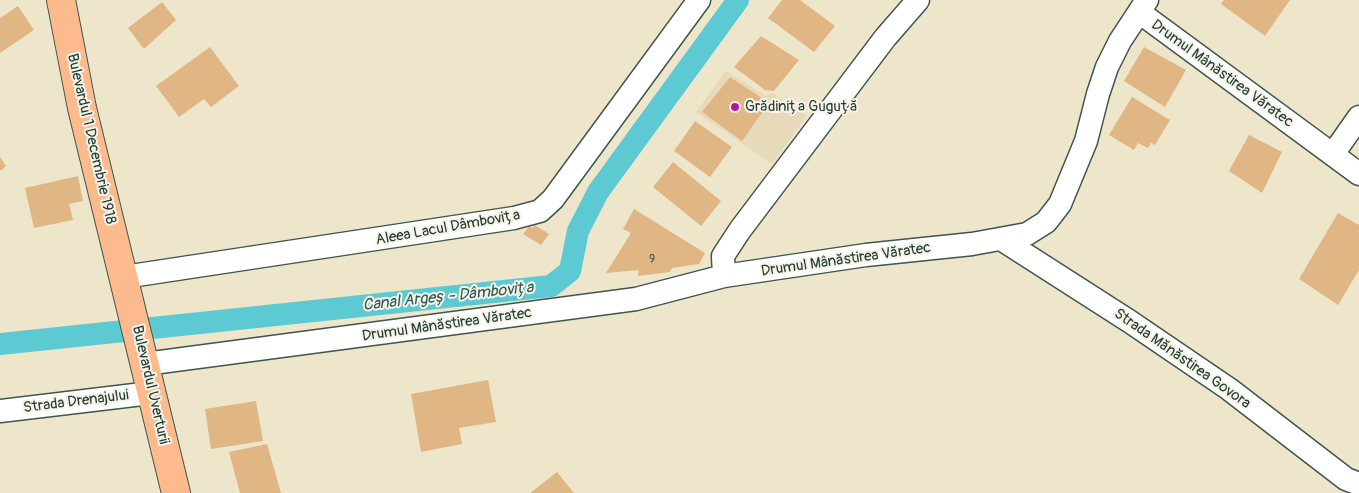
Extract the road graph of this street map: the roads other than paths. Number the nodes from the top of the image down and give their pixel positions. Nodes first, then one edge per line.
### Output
1 (60, 0) edge
2 (699, 0) edge
3 (918, 0) edge
4 (1143, 6) edge
5 (1359, 117) edge
6 (1332, 154) junction
7 (1359, 174) edge
8 (1001, 239) junction
9 (724, 276) junction
10 (124, 277) junction
11 (145, 364) junction
12 (151, 393) junction
13 (0, 411) edge
14 (1359, 484) edge
15 (176, 493) edge

1 - 10 main road, Bulevardul 1 Decembrie 1918
2 - 10 street, Aleea Lacul Dâmbovița
3 - 9 street
4 - 6 street, Drumul Mânăstirea Văratec
4 - 8 street, Drumul Mânăstirea Văratec
5 - 6 street
6 - 7 street, Drumul Mânăstirea Văratec
8 - 9 street, Drumul Mânăstirea Văratec
8 - 14 street, Strada Mănăstirea Govora
9 - 11 street, Drumul Mânăstirea Văratec
10 - 11 main road, Bulevardul Uverturii
11 - 12 main road, Bulevardul Uverturii
12 - 13 street, Strada Drenajului
12 - 15 main road, Bulevardul Uverturii

